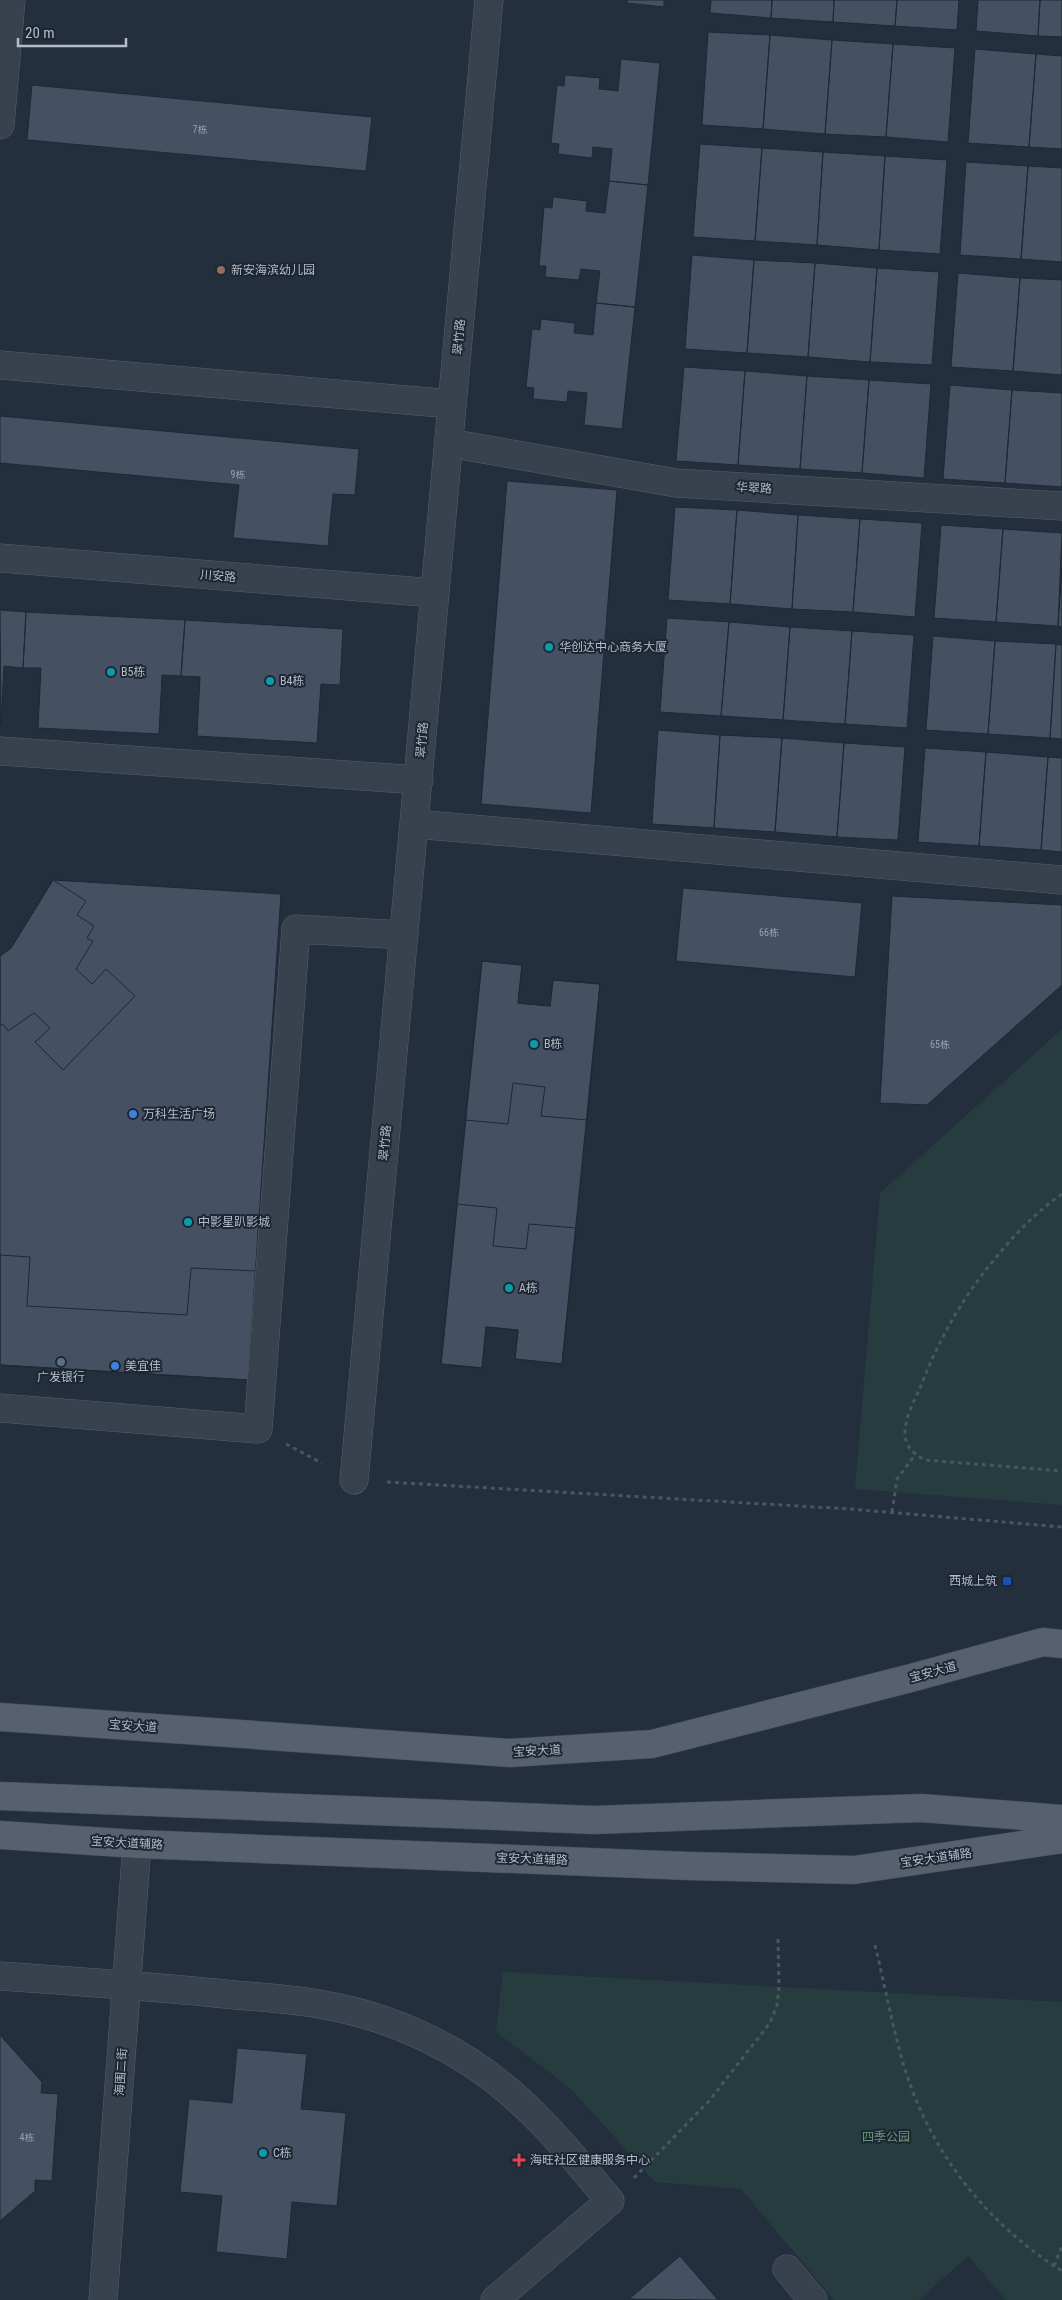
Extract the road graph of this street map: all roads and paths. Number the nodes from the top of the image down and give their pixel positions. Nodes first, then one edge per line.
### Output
1 (11, 0) edge
2 (490, 0) edge
3 (0, 125) edge
4 (0, 365) edge
5 (452, 404) junction
6 (449, 443) junction
7 (1062, 506) edge
8 (0, 558) edge
9 (435, 593) junction
10 (0, 752) edge
11 (419, 780) junction
12 (415, 824) junction
13 (1062, 880) edge
14 (404, 935) junction
15 (1062, 1194) edge
16 (0, 1408) edge
17 (258, 1429) junction
18 (915, 1455) junction
19 (1062, 1471) edge
20 (354, 1480) junction
21 (892, 1512) junction
22 (1062, 1527) edge
23 (1062, 1644) edge
24 (0, 1717) edge
25 (0, 1796) edge
26 (1062, 1819) edge
27 (0, 1835) edge
28 (1062, 1839) edge
29 (137, 1844) junction
30 (778, 1939) dead end
31 (875, 1944) dead end
32 (0, 1976) edge
33 (128, 1984) junction
34 (610, 2201) junction
35 (1062, 2246) edge
36 (1054, 2266) junction
37 (787, 2269) dead end
38 (1062, 2271) edge
39 (103, 2300) edge
40 (495, 2300) edge
41 (813, 2300) edge

1 - 3 street
2 - 5 street, 翠竹路
4 - 5 street
5 - 6 street, 翠竹路
6 - 7 street, 华翠路
6 - 9 street, 翠竹路
8 - 9 street, 川安路
9 - 11 street, 翠竹路
10 - 11 street
11 - 12 street, 翠竹路
12 - 13 street
12 - 14 street, 翠竹路
14 - 17 street
14 - 20 street, 翠竹路
15 - 18 path
16 - 17 street
17 - 20 path
18 - 19 path
18 - 21 path
20 - 21 path
21 - 22 path
23 - 24 main road, 宝安大道
25 - 26 main road
27 - 29 main road, 宝安大道辅路
28 - 29 main road, 宝安大道辅路
29 - 33 street, 海围二街
30 - 34 path
31 - 36 path
32 - 33 street
33 - 34 street
33 - 39 street, 海围二街
34 - 40 street
35 - 36 path
36 - 38 path
37 - 41 street

